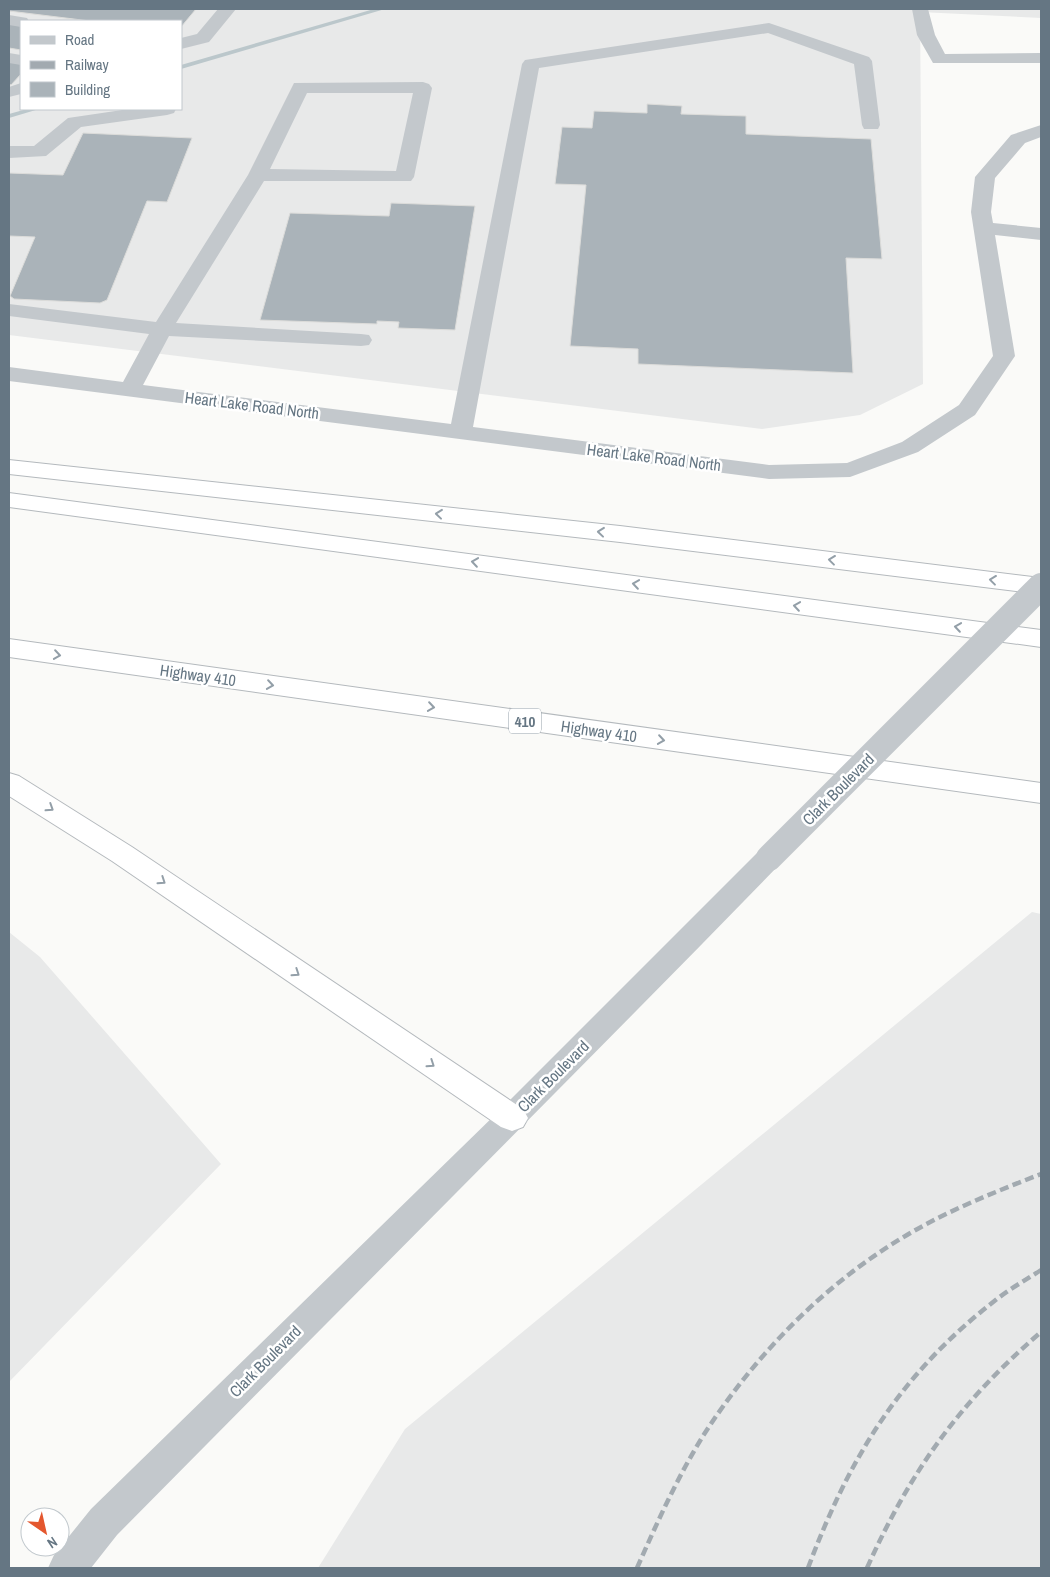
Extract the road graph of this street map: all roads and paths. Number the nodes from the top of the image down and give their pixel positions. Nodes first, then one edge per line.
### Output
1 (226, 9) edge
2 (920, 9) edge
3 (182, 43) edge
4 (1041, 58) edge
5 (160, 110) edge
6 (871, 126) dead end
7 (1041, 131) edge
8 (9, 152) edge
9 (258, 175) junction
10 (984, 228) junction
11 (1041, 234) edge
12 (9, 310) edge
13 (162, 329) junction
14 (361, 340) dead end
15 (9, 374) edge
16 (130, 389) junction
17 (460, 432) junction
18 (9, 467) edge
19 (9, 500) edge
20 (1041, 586) edge
21 (1041, 638) edge
22 (9, 648) edge
23 (9, 782) edge
24 (1041, 793) edge
25 (512, 1118) junction
26 (67, 1568) edge

1 - 3 street
2 - 4 street
5 - 8 street
6 - 17 street
7 - 10 street, Heart Lake Road North
9 - 9 street
9 - 13 street
10 - 11 street
10 - 17 street, Heart Lake Road North
12 - 13 street
13 - 14 street
13 - 16 street
15 - 16 street, Heart Lake Road North
16 - 17 street, Heart Lake Road North
20 -> 18 highway
21 -> 19 highway
20 - 25 street, Clark Boulevard, bridge
22 -> 24 highway, Highway 410 / 410
23 -> 25 highway
25 - 26 street, Clark Boulevard

